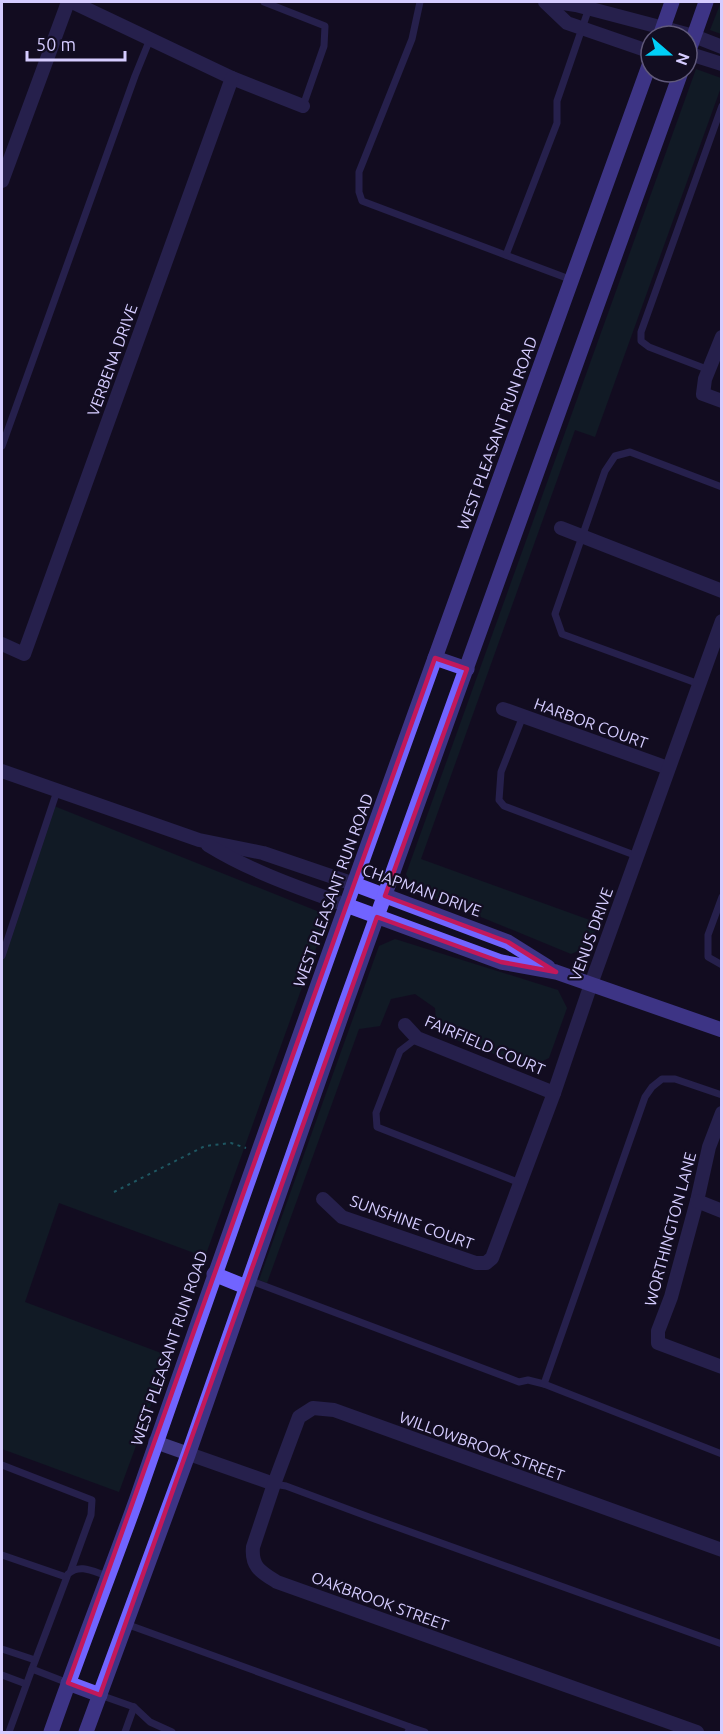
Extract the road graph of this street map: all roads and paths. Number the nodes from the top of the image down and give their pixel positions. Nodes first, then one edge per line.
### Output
1 (70, 2) edge
2 (264, 2) edge
3 (420, 2) edge
4 (545, 2) edge
5 (556, 2) edge
6 (672, 2) edge
7 (706, 2) edge
8 (590, 8) junction
9 (664, 24) edge
10 (698, 24) edge
11 (639, 25) edge
12 (583, 29) junction
13 (699, 38) edge
14 (150, 39) junction
15 (722, 46) edge
16 (639, 48) edge
17 (699, 57) edge
18 (722, 64) edge
19 (232, 78) junction
20 (642, 84) edge
21 (677, 84) edge
22 (303, 106) joint
23 (722, 106) edge
24 (2, 181) edge
25 (506, 255) junction
26 (572, 280) junction
27 (722, 337) edge
28 (709, 370) junction
29 (722, 401) edge
30 (2, 446) edge
31 (722, 487) edge
32 (561, 528) dead end
33 (582, 537) junction
34 (722, 591) edge
35 (722, 621) edge
36 (2, 645) edge
37 (435, 658) junction
38 (467, 669) junction
39 (699, 684) junction
40 (503, 709) dead end
41 (523, 716) junction
42 (668, 768) junction
43 (2, 771) edge
44 (57, 791) junction
45 (199, 840) junction
46 (637, 856) junction
47 (354, 884) junction
48 (385, 896) junction
49 (722, 897) edge
50 (346, 906) junction
51 (377, 917) junction
52 (2, 956) edge
53 (722, 965) edge
54 (556, 972) junction
55 (591, 984) junction
56 (405, 1024) dead end
57 (722, 1030) edge
58 (417, 1038) junction
59 (554, 1093) junction
60 (722, 1095) edge
61 (720, 1120) edge
62 (257, 1151) junction
63 (520, 1183) junction
64 (114, 1192) dead end
65 (324, 1199) dead end
66 (696, 1201) junction
67 (722, 1211) edge
68 (492, 1258) joint
69 (214, 1274) junction
70 (248, 1284) junction
71 (722, 1367) edge
72 (544, 1384) junction
73 (156, 1442) junction
74 (722, 1454) edge
75 (188, 1455) junction
76 (2, 1465) edge
77 (274, 1484) junction
78 (722, 1550) edge
79 (2, 1555) edge
80 (71, 1570) junction
81 (107, 1576) junction
82 (66, 1577) junction
83 (126, 1624) junction
84 (722, 1644) edge
85 (2, 1648) edge
86 (35, 1660) junction
87 (32, 1669) junction
88 (2, 1675) edge
89 (68, 1683) junction
90 (26, 1684) junction
91 (100, 1695) junction
92 (134, 1707) junction
93 (151, 1722) junction
94 (2, 1724) edge
95 (10, 1730) edge
96 (409, 1730) edge
97 (51, 1732) edge
98 (86, 1732) edge
99 (125, 1732) edge
100 (153, 1732) edge
101 (172, 1732) edge
102 (425, 1732) edge
103 (697, 1732) edge

1 - 14 street
1 - 24 street
2 - 22 lane
3 - 25 lane
4 - 12 street
5 - 8 street
6 - 9 main road
7 - 10 main road
8 - 11 street
8 - 12 lane
12 - 16 street
12 - 25 lane
13 - 15 street
14 - 19 street
14 - 30 lane
17 - 18 street
19 - 22 street
19 - 36 street, VERBENA DRIVE
20 - 26 main road, WEST PLEASANT RUN ROAD
21 - 38 main road
23 - 28 lane
25 - 26 lane
26 - 37 main road, WEST PLEASANT RUN ROAD
27 - 28 street
28 - 29 street
31 - 33 lane
32 - 33 street
33 - 34 street
33 - 39 lane
35 - 39 street, VENUS DRIVE
37 - 38 main road
37 - 47 main road, WEST PLEASANT RUN ROAD
38 - 48 main road
39 - 42 street, VENUS DRIVE
40 - 41 street, HARBOR COURT
41 - 42 street, HARBOR COURT
41 - 46 lane
42 - 46 street, VENUS DRIVE
43 - 44 street, CHAPMAN DRIVE
44 - 45 street, CHAPMAN DRIVE
44 - 52 lane
45 - 47 street, CHAPMAN DRIVE
45 - 50 street, CHAPMAN DRIVE
46 - 55 street, VENUS DRIVE
47 - 48 main road, CHAPMAN DRIVE
47 - 50 main road, WEST PLEASANT RUN ROAD
48 - 51 main road
48 - 54 main road, CHAPMAN DRIVE
49 - 53 lane
50 - 51 main road, CHAPMAN DRIVE
50 - 62 main road, WEST PLEASANT RUN ROAD
51 - 54 main road, CHAPMAN DRIVE
51 - 70 main road
54 - 55 main road, CHAPMAN DRIVE
55 - 57 main road, CHAPMAN DRIVE
55 - 59 street, VENUS DRIVE
56 - 58 street, FAIRFIELD COURT
58 - 59 street, FAIRFIELD COURT
58 - 63 lane
59 - 63 street, VENUS DRIVE
60 - 72 lane
61 - 66 street, WORTHINGTON LANE
62 - 64 path
62 - 69 main road, WEST PLEASANT RUN ROAD
63 - 68 street, VENUS DRIVE
65 - 68 street, SUNSHINE COURT
66 - 67 street
66 - 71 street, WORTHINGTON LANE
69 - 70 main road
69 - 73 main road, WEST PLEASANT RUN ROAD
70 - 72 lane
70 - 75 main road
72 - 74 lane
73 - 75 street
73 - 81 main road, WEST PLEASANT RUN ROAD
75 - 77 street
75 - 83 main road
76 - 80 lane
77 - 78 street, WILLOWBROOK STREET
77 - 84 lane
77 - 103 street, OAKBROOK STREET
79 - 82 lane
80 - 81 lane
80 - 82 lane
81 - 89 main road, WEST PLEASANT RUN ROAD
82 - 86 lane
83 - 91 main road
83 - 96 lane
85 - 86 lane
86 - 87 lane
87 - 89 lane
87 - 90 lane
88 - 90 lane
89 - 91 main road
89 - 97 main road, WEST PLEASANT RUN ROAD
90 - 95 lane
91 - 92 lane
91 - 98 main road
92 - 93 lane
92 - 99 lane
93 - 100 lane
93 - 101 lane
94 - 95 lane
96 - 102 lane

